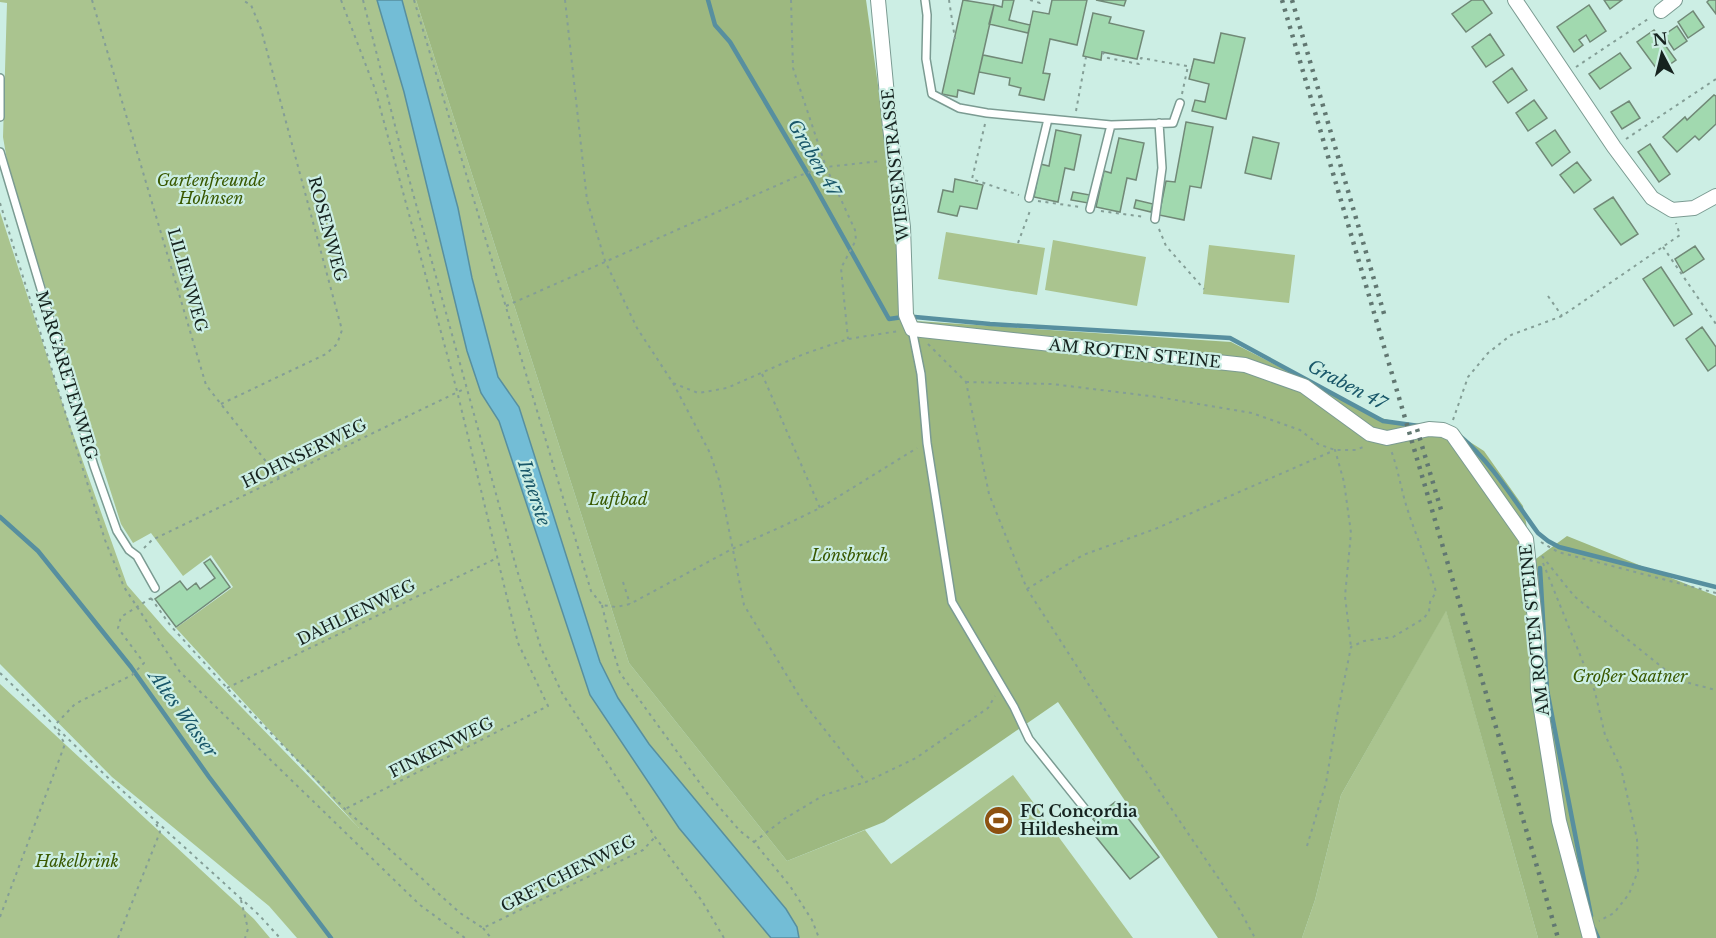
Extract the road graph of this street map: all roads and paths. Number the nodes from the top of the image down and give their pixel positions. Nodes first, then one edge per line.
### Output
1 (92, 0) edge
2 (242, 0) edge
3 (341, 0) edge
4 (363, 0) edge
5 (414, 0) edge
6 (565, 0) edge
7 (791, 0) edge
8 (878, 0) edge
9 (925, 0) edge
10 (949, 0) edge
11 (1030, 0) edge
12 (1041, 0) edge
13 (1515, 0) edge
14 (1675, 0) edge
15 (1660, 11) joint
16 (955, 39) dead end
17 (1102, 52) dead end
18 (1086, 57) dead end
19 (1566, 74) junction
20 (0, 78) edge
21 (1716, 79) edge
22 (1180, 103) joint
23 (987, 113) junction
24 (0, 117) edge
25 (1048, 119) junction
26 (1074, 122) junction
27 (1159, 123) junction
28 (1111, 125) junction
29 (1614, 147) junction
30 (0, 152) edge
31 (873, 161) dead end
32 (826, 167) junction
33 (1716, 196) edge
34 (1029, 198) joint
35 (0, 203) edge
36 (1090, 209) junction
37 (1672, 210) junction
38 (1155, 219) junction
39 (1018, 243) dead end
40 (1663, 247) junction
41 (605, 261) junction
42 (1204, 289) dead end
43 (1548, 296) dead end
44 (506, 306) junction
45 (1562, 316) junction
46 (1716, 324) edge
47 (912, 329) junction
48 (848, 339) junction
49 (762, 374) junction
50 (966, 382) junction
51 (673, 383) junction
52 (466, 388) junction
53 (457, 391) junction
54 (221, 404) junction
55 (1452, 424) dead end
56 (1387, 438) junction
57 (927, 443) junction
58 (1335, 450) junction
59 (279, 478) junction
60 (820, 508) junction
61 (1525, 536) junction
62 (152, 540) dead end
63 (732, 549) junction
64 (1538, 550) dead end
65 (497, 558) junction
66 (623, 582) dead end
67 (155, 588) dead end
68 (1027, 589) junction
69 (1716, 593) edge
70 (630, 603) junction
71 (602, 605) junction
72 (136, 607) junction
73 (1351, 647) junction
74 (0, 673) edge
75 (1001, 686) junction
76 (227, 688) junction
77 (1716, 690) edge
78 (54, 726) junction
79 (866, 782) junction
80 (345, 809) junction
81 (1089, 814) dead end
82 (155, 820) junction
83 (656, 837) junction
84 (754, 842) junction
85 (1307, 846) dead end
86 (240, 898) junction
87 (0, 917) edge
88 (483, 928) junction
89 (1588, 933) edge
90 (118, 938) edge
91 (244, 938) edge
92 (280, 938) edge
93 (465, 938) edge
94 (491, 938) edge
95 (724, 938) edge
96 (819, 938) edge
97 (1255, 938) edge

1 - 54 path, LILIENWEG
2 - 54 path, ROSENWEG
3 - 53 path
4 - 52 path
5 - 44 path
6 - 41 path
7 - 32 path
8 - 47 street, WIESENSTRASSE
9 - 23 lane
10 - 16 path
11 - 12 path
13 - 19 street
14 - 15 street
15 - 19 path
17 - 22 path
18 - 26 path
19 - 29 street
20 - 24 lane
21 - 29 path
22 - 27 lane
23 - 25 lane
23 - 34 path
25 - 26 lane
25 - 34 lane
26 - 28 lane
27 - 28 lane
27 - 38 lane
28 - 36 lane
29 - 37 street
30 - 67 lane, MARGARETENWEG
31 - 32 path
32 - 41 path
32 - 48 path
33 - 37 street
35 - 72 path
36 - 38 path
36 - 39 path
37 - 40 path
38 - 42 path
40 - 45 path
40 - 46 path
41 - 44 path
41 - 51 path
43 - 45 path
44 - 71 path
45 - 55 path
47 - 48 path
47 - 50 path
47 - 56 street, AM ROTEN STEINE
47 - 57 lane
48 - 49 path
49 - 51 path
49 - 60 path
50 - 58 path
50 - 68 path
51 - 63 path
52 - 53 path, HOHNSERWEG
52 - 83 path
53 - 59 path, HOHNSERWEG
53 - 65 path
54 - 59 path, LILIENWEG
56 - 58 path
56 - 61 street, AM ROTEN STEINE
56 - 73 path
57 - 60 path
57 - 75 lane
58 - 68 path
58 - 73 path
59 - 62 path, HOHNSERWEG
60 - 63 path
61 - 69 path
61 - 89 street, AM ROTEN STEINE
61 - 89 path
63 - 70 path
63 - 79 path
64 - 77 path
65 - 76 path, DAHLIENWEG
65 - 80 path, FINKENWEG
66 - 70 path
68 - 97 path
70 - 71 path
71 - 84 path
72 - 76 path
72 - 78 path
72 - 93 path
73 - 85 path
74 - 78 path
75 - 79 path
75 - 81 lane
76 - 80 path
78 - 82 path
78 - 87 path
79 - 84 path
80 - 88 path
82 - 86 path
82 - 90 path
83 - 88 path, GRETCHENWEG
83 - 95 path
84 - 96 path
86 - 91 path
86 - 92 path
88 - 94 path

